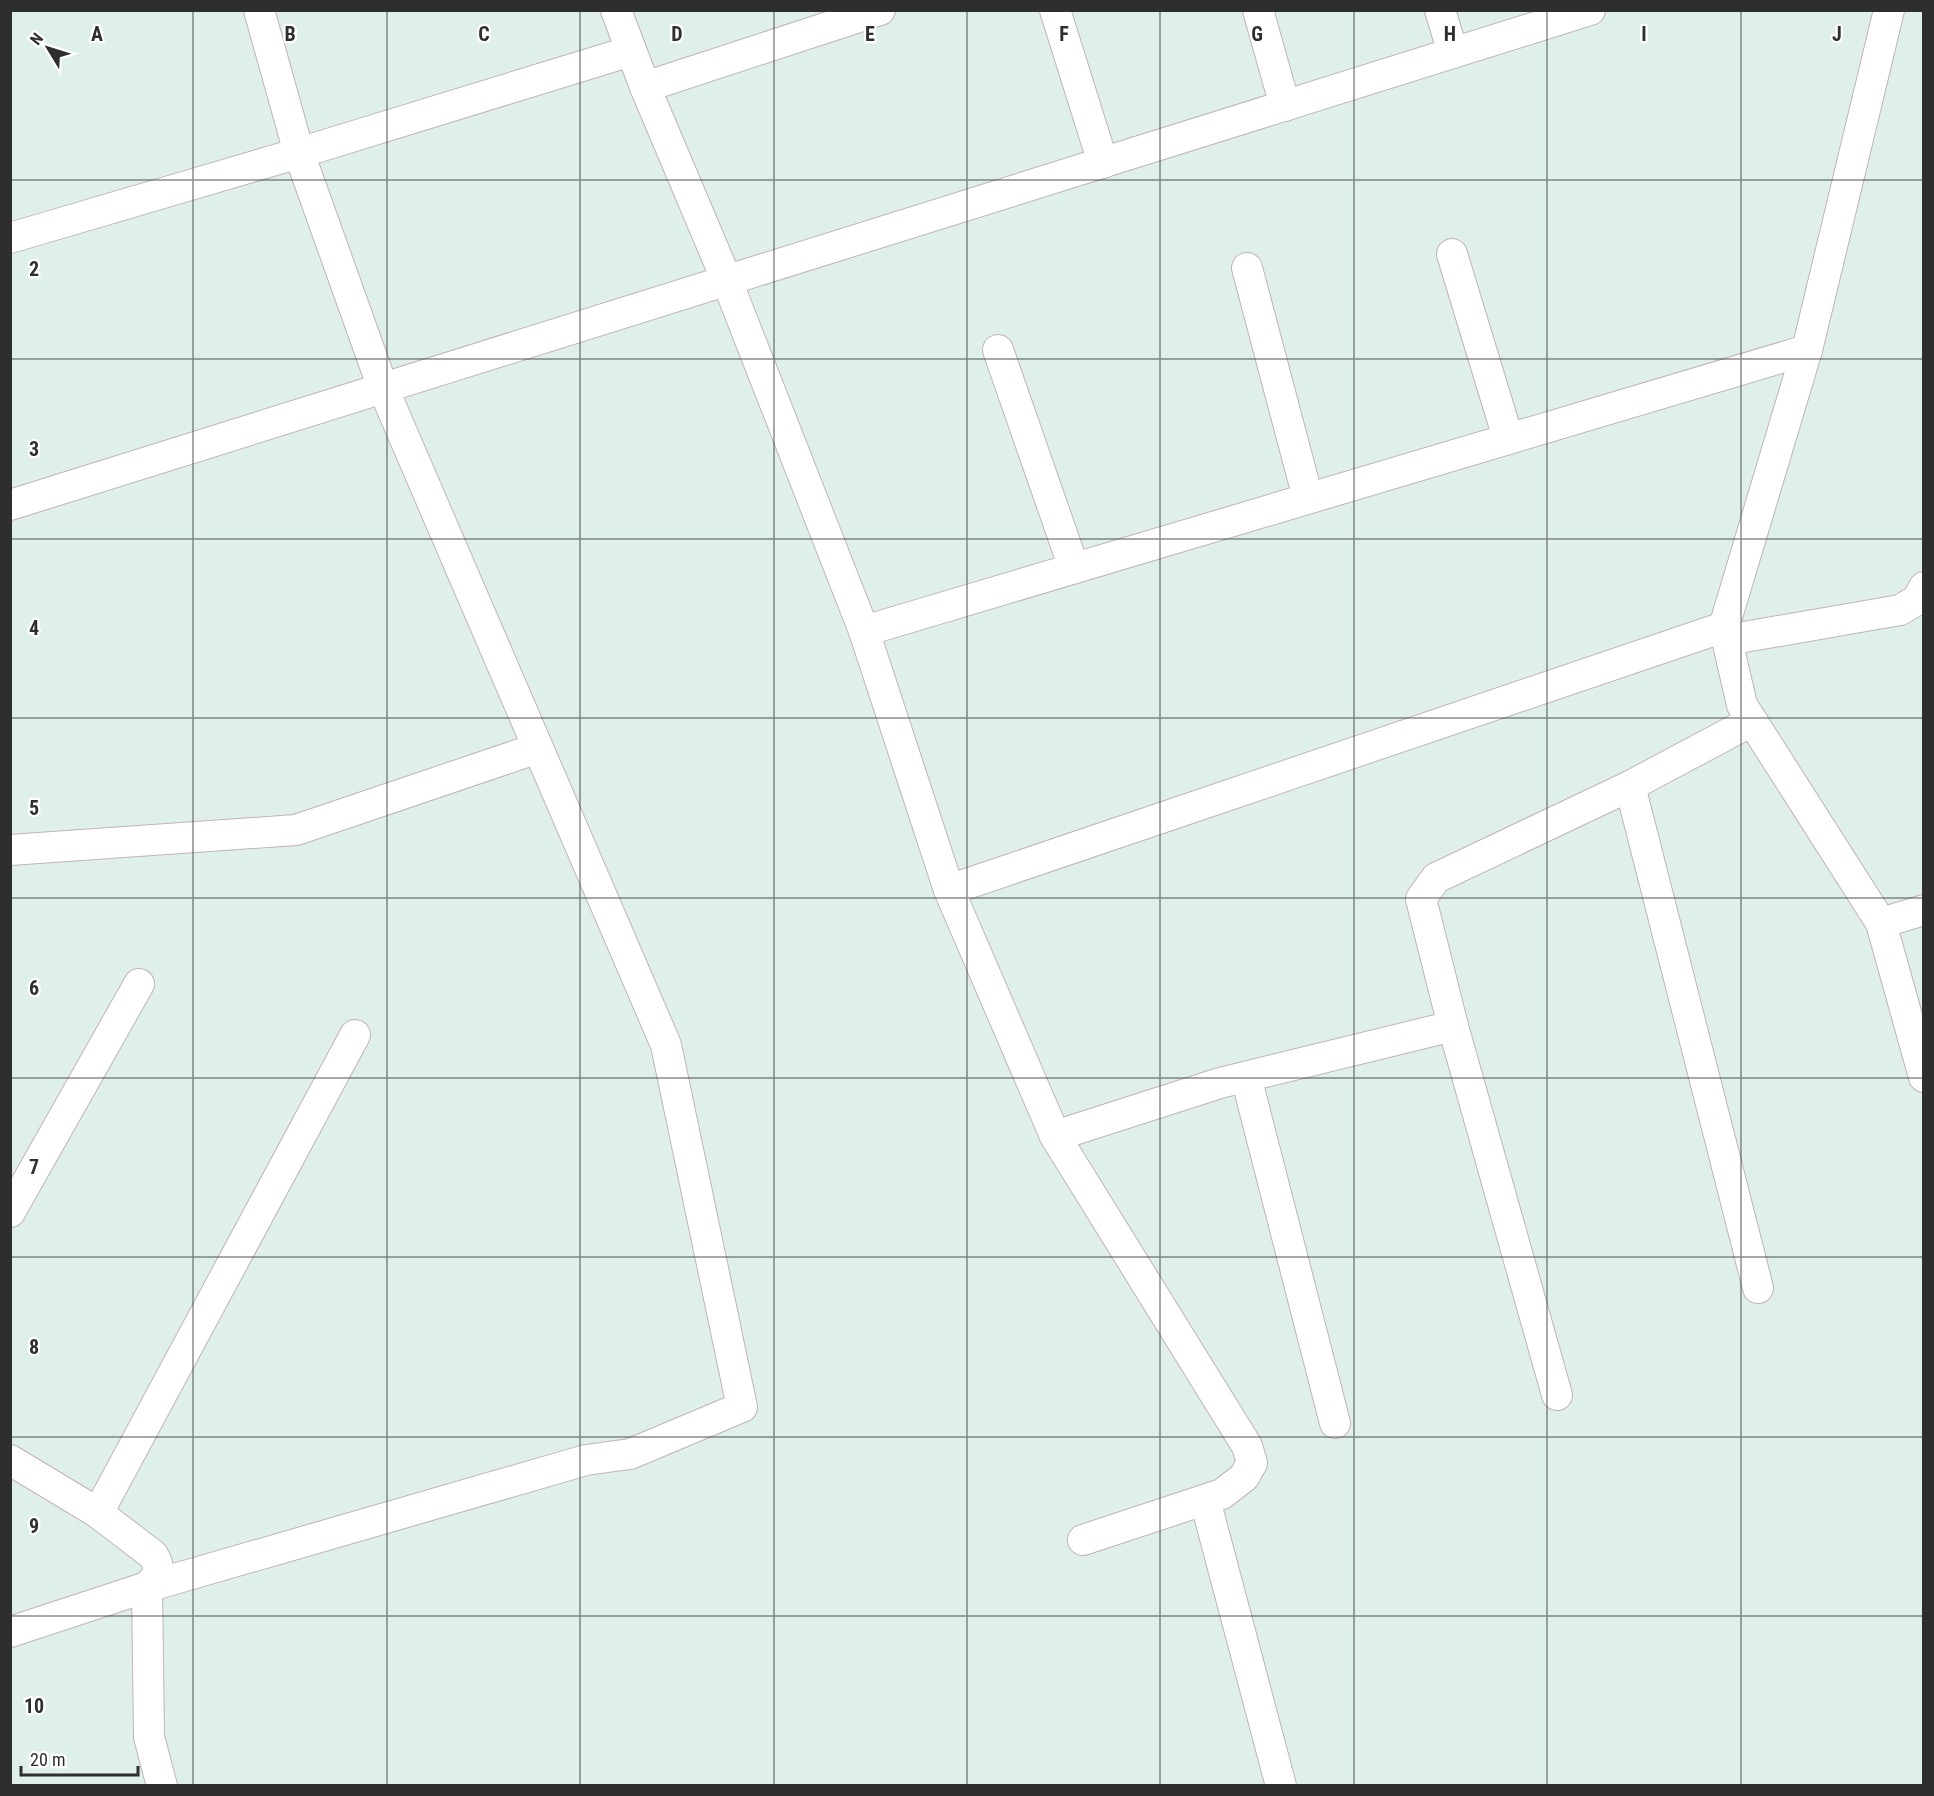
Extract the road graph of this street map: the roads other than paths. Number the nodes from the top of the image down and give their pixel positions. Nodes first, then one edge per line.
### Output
1 (259, 10) edge
2 (616, 10) edge
3 (880, 10) edge
4 (1055, 10) edge
5 (1258, 10) edge
6 (1440, 10) edge
7 (1590, 10) edge
8 (1889, 10) edge
9 (631, 51) junction
10 (1453, 53) junction
11 (645, 87) junction
12 (1285, 106) junction
13 (299, 153) junction
14 (1103, 163) junction
15 (10, 238) edge
16 (1452, 254) dead end
17 (1247, 268) dead end
18 (727, 281) junction
19 (998, 350) dead end
20 (1807, 350) junction
21 (383, 388) junction
22 (1508, 438) junction
23 (1308, 498) junction
24 (10, 505) edge
25 (1074, 568) junction
26 (1923, 587) edge
27 (864, 631) junction
28 (1725, 634) junction
29 (1752, 721) junction
30 (538, 748) junction
31 (1630, 786) junction
32 (10, 850) edge
33 (949, 890) junction
34 (1923, 910) edge
35 (1881, 923) junction
36 (139, 984) dead end
37 (1453, 1026) junction
38 (355, 1035) dead end
39 (1246, 1077) junction
40 (1923, 1077) edge
41 (1055, 1136) junction
42 (10, 1212) edge
43 (1758, 1288) dead end
44 (1557, 1395) dead end
45 (1335, 1423) dead end
46 (10, 1460) edge
47 (1205, 1500) junction
48 (98, 1513) junction
49 (1083, 1540) dead end
50 (147, 1587) junction
51 (10, 1632) edge
52 (162, 1785) edge
53 (1281, 1785) edge

1 - 13 street
2 - 9 street
3 - 11 street
4 - 14 street
5 - 12 street
6 - 10 street
7 - 10 street
8 - 20 street
9 - 11 street
9 - 13 street
10 - 12 street
11 - 18 street
12 - 14 street
13 - 15 street
13 - 21 street
14 - 18 street
16 - 22 street
17 - 23 street
18 - 21 street
18 - 27 street
19 - 25 street
20 - 22 street
20 - 28 street
21 - 24 street
21 - 30 street
22 - 23 street
23 - 25 street
25 - 27 street
26 - 28 street
27 - 33 street
28 - 29 street
28 - 33 street
29 - 31 street
29 - 35 street
30 - 32 street
30 - 50 street
31 - 37 street
31 - 43 street
33 - 41 street
34 - 35 street
35 - 40 street
36 - 42 street
37 - 39 street
37 - 44 street
38 - 48 street
39 - 41 street
39 - 45 street
41 - 47 street
46 - 48 street
47 - 49 street
47 - 53 street
48 - 50 street
50 - 51 street
50 - 52 street

